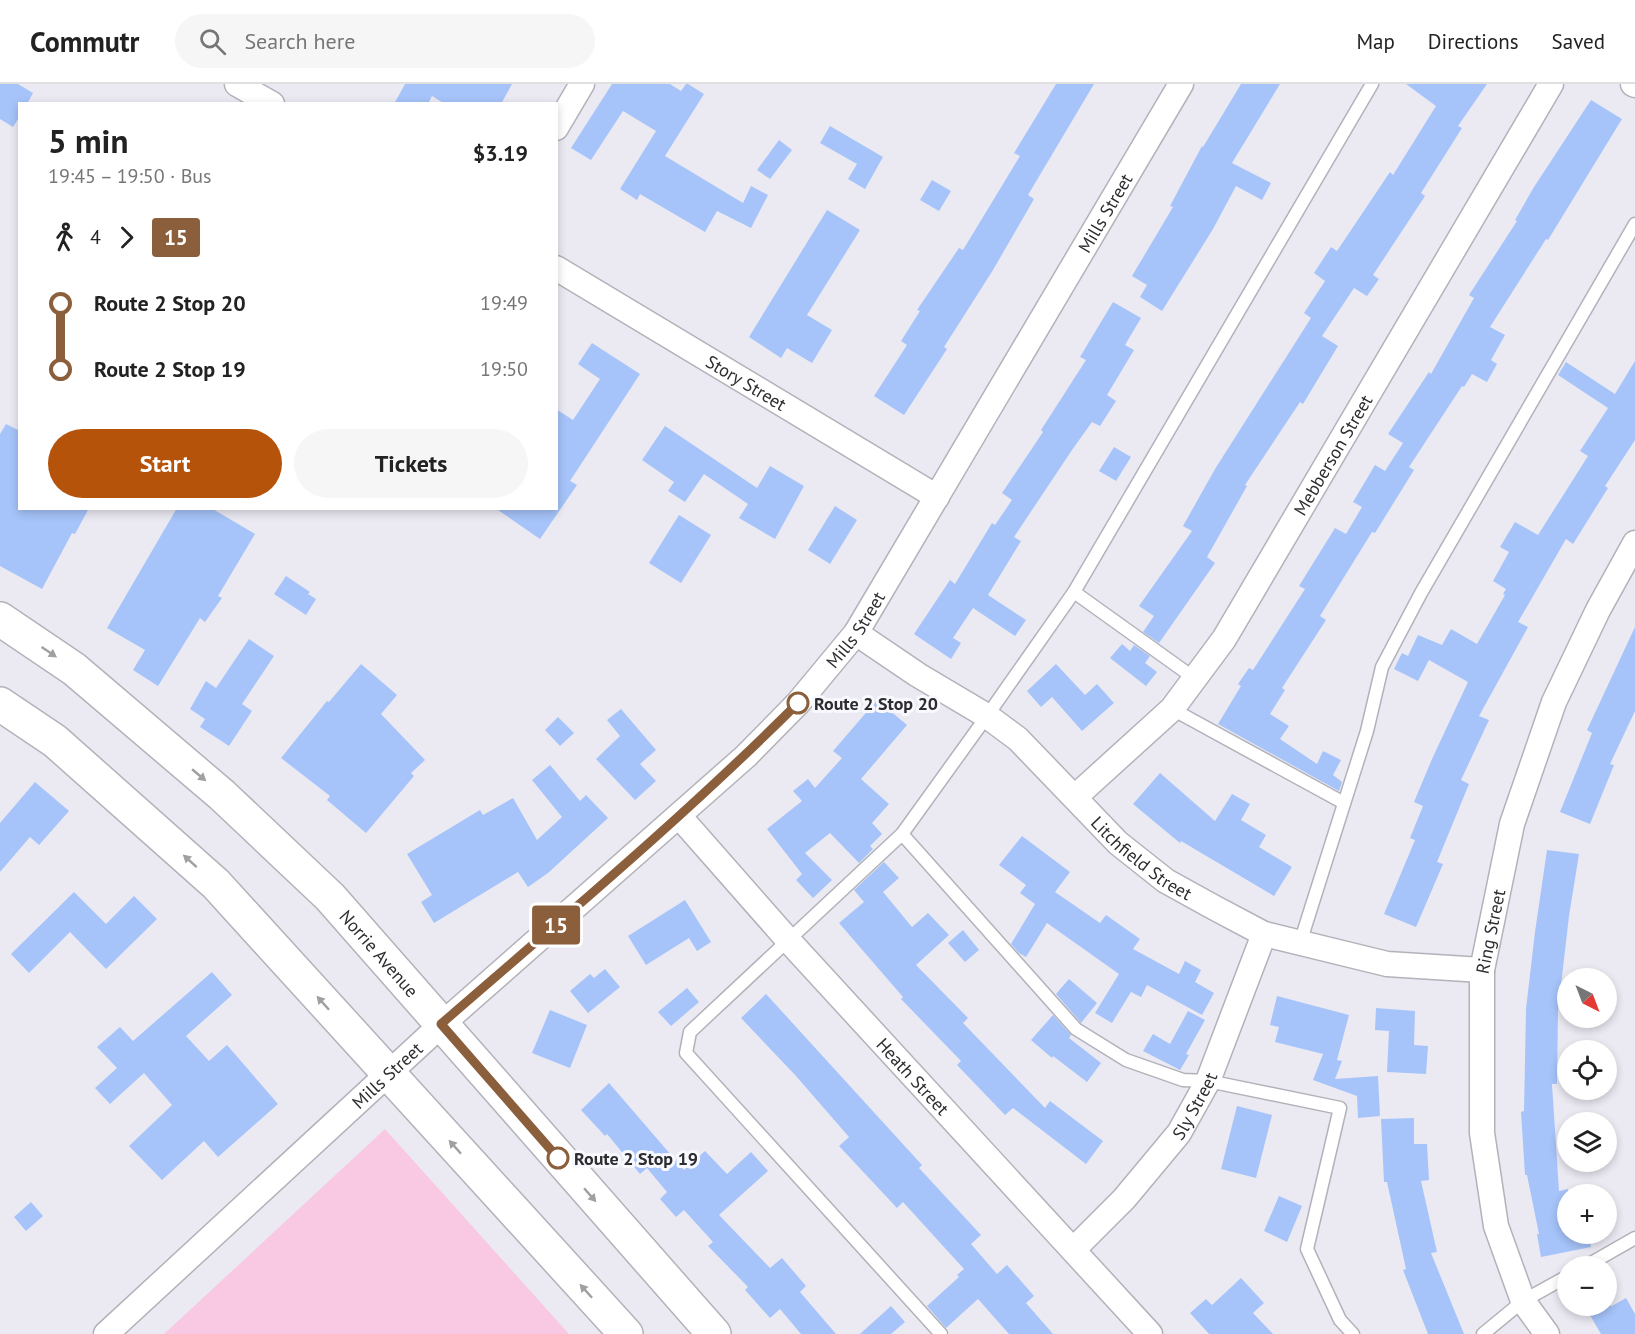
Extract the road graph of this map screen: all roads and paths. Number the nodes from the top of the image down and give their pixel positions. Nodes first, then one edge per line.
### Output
1 (237, 84) edge
2 (582, 84) edge
3 (1181, 84) edge
4 (1372, 84) edge
5 (1551, 84) edge
6 (268, 102) edge
7 (558, 125) edge
8 (1635, 225) edge
9 (558, 269) edge
10 (936, 497) junction
11 (1635, 543) edge
12 (1074, 592) junction
13 (0, 619) edge
14 (856, 633) junction
15 (1194, 678) junction
16 (0, 704) edge
17 (1172, 709) junction
18 (987, 716) junction
19 (1075, 797) junction
20 (1344, 803) junction
21 (679, 816) junction
22 (902, 834) junction
23 (1264, 934) junction
24 (788, 940) junction
25 (1300, 943) junction
26 (1482, 970) junction
27 (441, 1024) junction
28 (388, 1074) junction
29 (1208, 1081) junction
30 (1635, 1239) edge
31 (1074, 1249) junction
32 (1604, 1256) edge
33 (1557, 1282) edge
34 (1524, 1301) junction
35 (106, 1334) edge
36 (626, 1334) edge
37 (714, 1334) edge
38 (941, 1334) edge
39 (1150, 1334) edge
40 (1353, 1334) edge
41 (1483, 1334) edge
42 (1547, 1334) edge

1 - 6 street
2 - 7 street
3 - 10 street, Mills Street
4 - 12 lane
5 - 15 street, Mebberson Street
8 - 20 lane
9 - 10 street, Story Street
10 - 14 street, Mills Street
11 - 26 street, Ring Street
12 - 15 lane
12 - 18 lane
13 -> 27 main road, Norrie Avenue
14 - 18 street, Litchfield Street
14 - 21 street, Mills Street
15 - 17 street, Mebberson Street
28 -> 16 main road
17 - 19 street, Mebberson Street
17 - 20 lane
18 - 19 street, Litchfield Street
18 - 22 lane
19 - 23 street, Litchfield Street
20 - 25 lane
21 - 24 street, Heath Street
21 - 27 street, Mills Street
22 - 24 lane
22 - 29 lane
23 - 25 street, Litchfield Street
23 - 29 street, Sly Street
24 - 31 street, Heath Street
24 - 38 lane
25 - 26 street, Litchfield Street
26 - 34 street, Ring Street
27 - 28 street, Mills Street
27 -> 37 main road, Norrie Avenue
28 - 35 street, Mills Street
36 -> 28 main road
29 - 31 street, Sly Street
29 - 40 lane
30 - 32 lane
31 - 39 street, Heath Street
33 - 34 lane
34 - 41 lane
34 - 42 street, Ring Street

